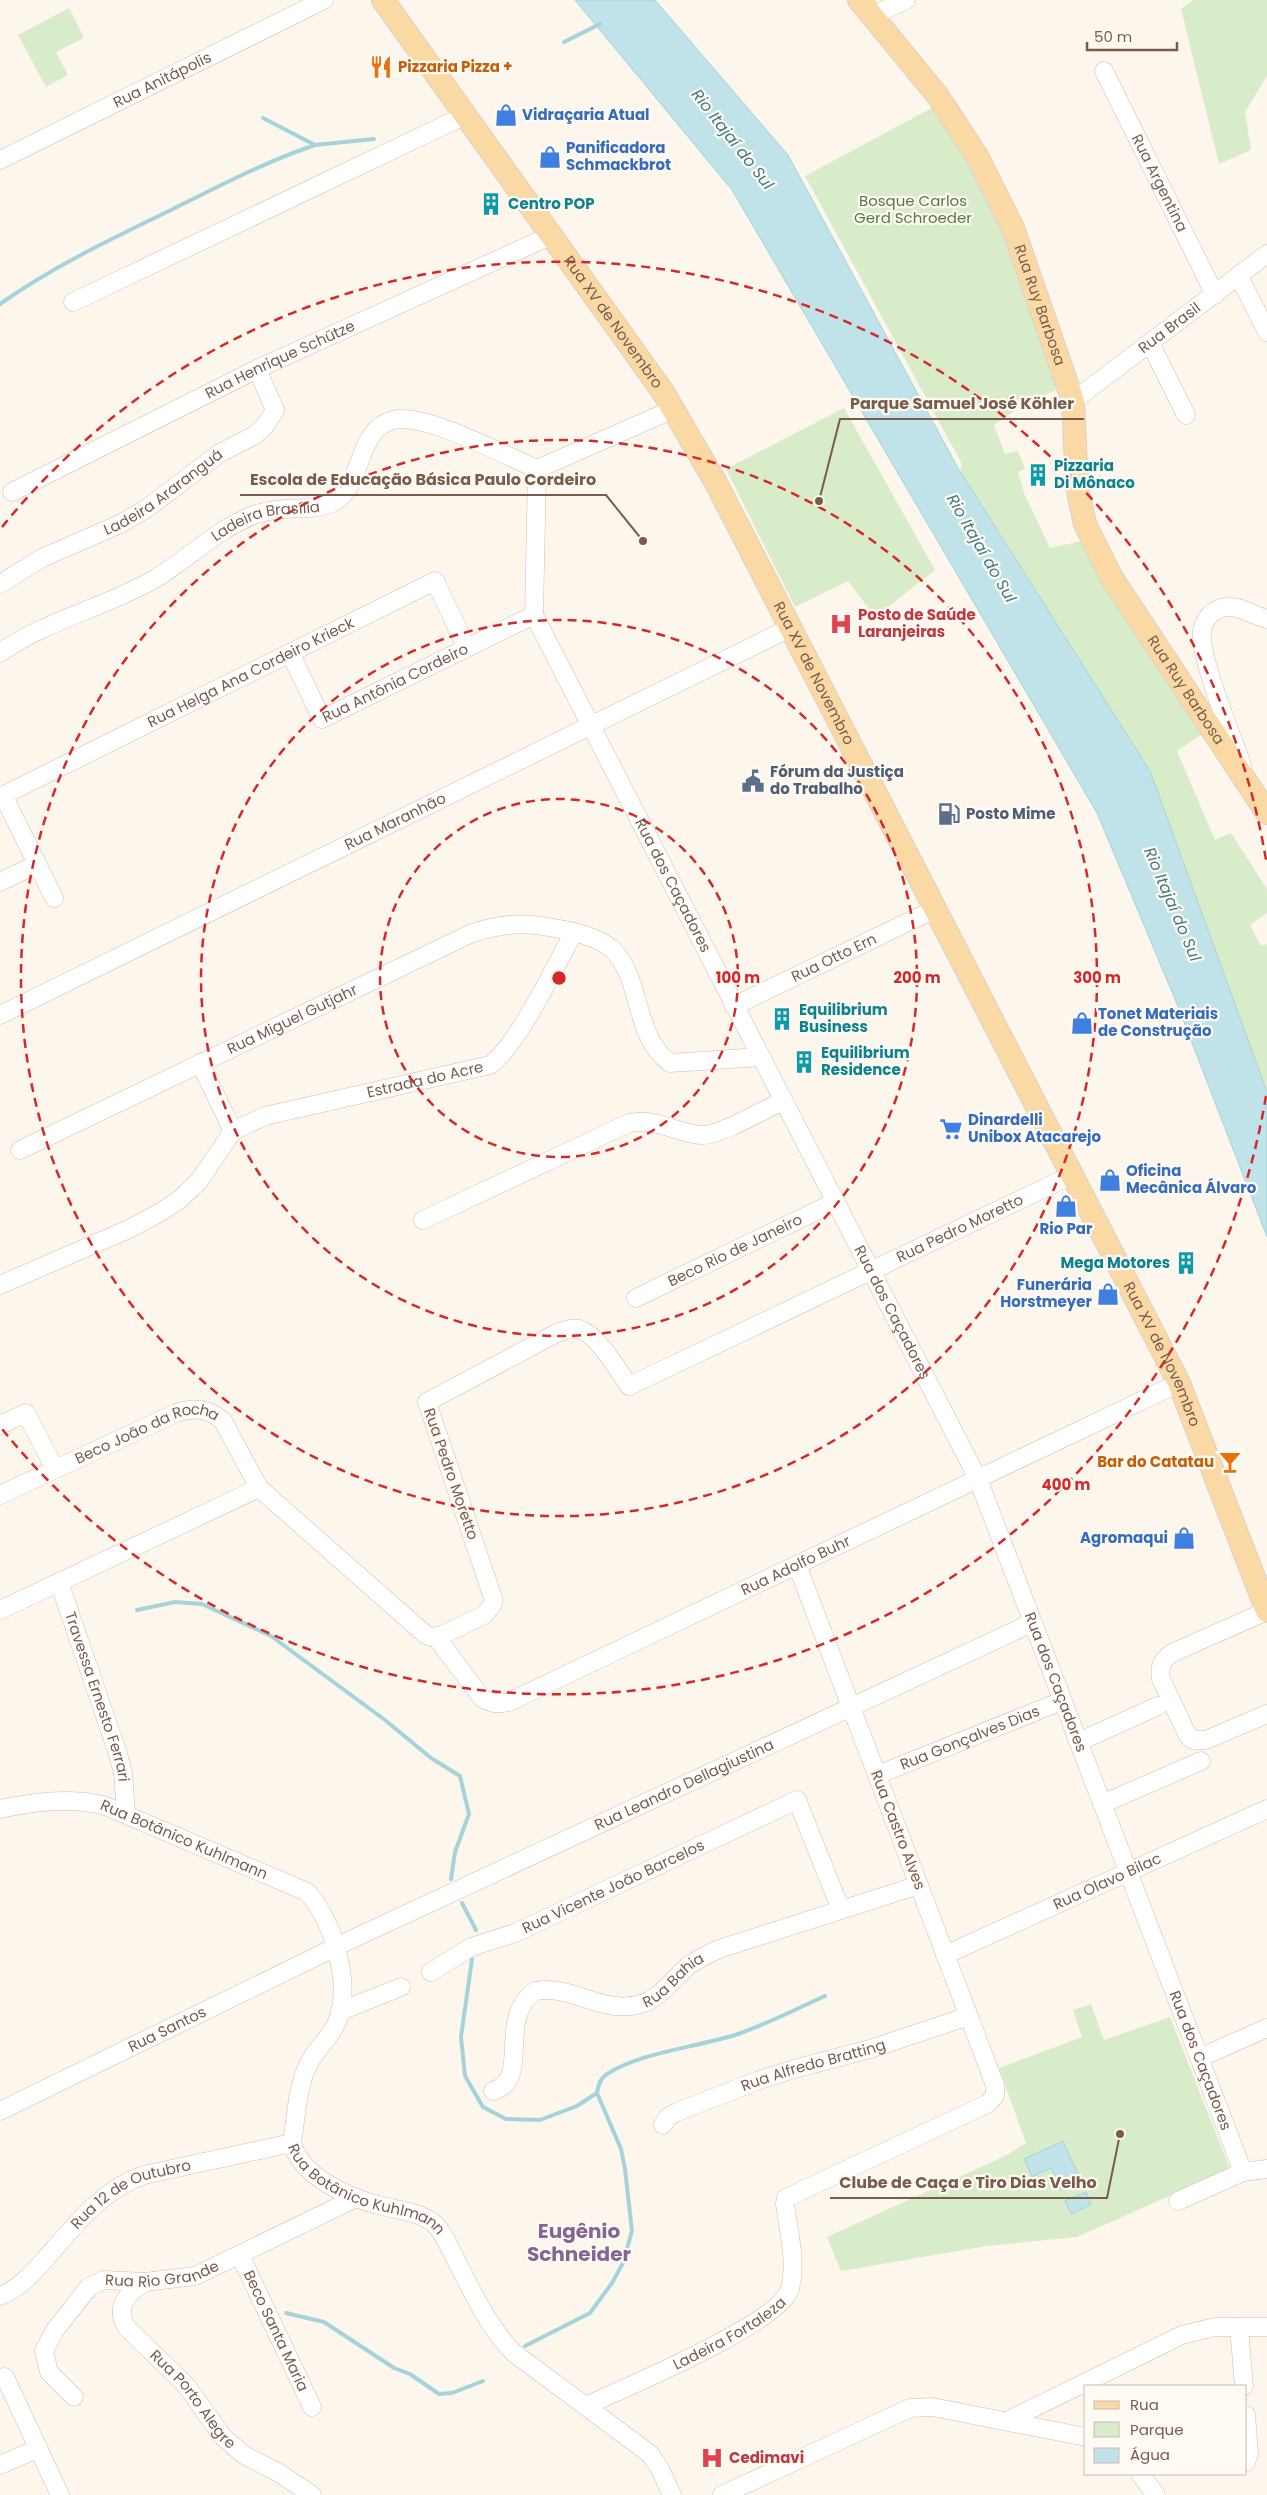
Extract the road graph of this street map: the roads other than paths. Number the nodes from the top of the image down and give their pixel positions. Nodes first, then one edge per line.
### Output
1 (324, 0) edge
2 (383, 0) edge
3 (906, 0) edge
4 (866, 8) edge
5 (1104, 71) dead end
6 (466, 115) junction
7 (0, 160) edge
8 (552, 236) junction
9 (1267, 254) edge
10 (1239, 276) junction
11 (1215, 295) junction
12 (73, 302) dead end
13 (1267, 332) edge
14 (1150, 343) junction
15 (257, 369) junction
16 (1073, 401) junction
17 (674, 410) junction
18 (1186, 415) dead end
19 (537, 470) junction
20 (12, 492) dead end
21 (0, 584) edge
22 (534, 615) junction
23 (1267, 619) edge
24 (790, 628) junction
25 (467, 648) junction
26 (0, 653) edge
27 (290, 653) junction
28 (590, 726) junction
29 (1247, 780) junction
30 (2, 796) edge
31 (1267, 813) edge
32 (37, 864) junction
33 (0, 882) edge
34 (54, 898) dead end
35 (935, 909) junction
36 (574, 932) junction
37 (734, 1006) junction
38 (0, 1015) edge
39 (761, 1057) junction
40 (200, 1063) junction
41 (783, 1100) junction
42 (233, 1131) junction
43 (20, 1150) dead end
44 (1072, 1175) junction
45 (835, 1202) junction
46 (423, 1220) dead end
47 (871, 1271) junction
48 (0, 1285) edge
49 (636, 1298) dead end
50 (1179, 1383) junction
51 (0, 1425) edge
52 (55, 1469) junction
53 (978, 1479) junction
54 (260, 1488) junction
55 (0, 1495) edge
56 (797, 1565) junction
57 (60, 1582) junction
58 (0, 1610) edge
59 (1267, 1611) edge
60 (1032, 1622) junction
61 (436, 1637) junction
62 (1062, 1700) junction
63 (850, 1706) junction
64 (1158, 1706) dead end
65 (1267, 1714) edge
66 (1078, 1742) junction
67 (1201, 1761) dead end
68 (877, 1775) junction
69 (1102, 1804) junction
70 (0, 1809) edge
71 (1267, 1809) edge
72 (126, 1813) junction
73 (1128, 1872) junction
74 (919, 1885) junction
75 (841, 1910) junction
76 (336, 1947) junction
77 (946, 1955) junction
78 (431, 1972) dead end
79 (401, 1987) dead end
80 (341, 2011) junction
81 (969, 2016) junction
82 (1267, 2028) edge
83 (1199, 2058) junction
84 (492, 2091) dead end
85 (995, 2096) joint
86 (0, 2111) edge
87 (663, 2125) dead end
88 (292, 2143) junction
89 (1267, 2169) edge
90 (1244, 2172) junction
91 (356, 2198) junction
92 (1178, 2201) dead end
93 (240, 2255) junction
94 (145, 2282) junction
95 (0, 2296) edge
96 (1239, 2327) junction
97 (1267, 2327) edge
98 (5, 2377) dead end
99 (1244, 2385) edge
100 (74, 2397) dead end
101 (586, 2406) junction
102 (312, 2407) dead end
103 (1007, 2422) junction
104 (1247, 2434) edge
105 (1084, 2437) edge
106 (38, 2449) junction
107 (1247, 2458) edge
108 (0, 2465) edge
109 (1141, 2475) edge
110 (60, 2495) edge
111 (312, 2495) edge
112 (672, 2495) edge
113 (722, 2495) edge
114 (1156, 2495) edge

1 - 7 street, Rua Anitápolis
2 - 6 main road, Rua XV de Novembro
3 - 4 street
4 - 16 main road, Rua Ruy Barbosa
5 - 11 street, Rua Argentina
6 - 8 main road, Rua XV de Novembro
6 - 12 street
8 - 15 street, Rua Henrique Schütze
8 - 17 main road, Rua XV de Novembro
9 - 10 street, Rua Brasil
10 - 11 street, Rua Brasil
10 - 13 street
11 - 14 street, Rua Brasil
14 - 16 street, Rua Brasil
14 - 18 street
15 - 20 street, Rua Henrique Schütze
15 - 21 street, Ladeira Araranguá
16 - 29 main road, Rua Ruy Barbosa
17 - 19 street
17 - 24 main road, Rua XV de Novembro
19 - 22 street, Rua dos Caçadores
19 - 26 street, Ladeira Brasília
22 - 25 street, Rua Antônia Cordeiro
22 - 28 street, Rua dos Caçadores
23 - 29 street
24 - 28 street, Rua Maranhão
24 - 35 main road, Rua XV de Novembro
25 - 27 street, Rua Antônia Cordeiro
25 - 27 street, Rua Helga Ana Cordeiro Krieck
27 - 30 street, Rua Helga Ana Cordeiro Krieck
28 - 37 street, Rua dos Caçadores
28 - 38 street, Rua Maranhão
29 - 31 main road, Rua Ruy Barbosa
30 - 32 street
32 - 33 street
32 - 34 street
35 - 37 street, Rua Otto Ern
35 - 44 main road, Rua XV de Novembro
36 - 39 street
36 - 40 street, Rua Miguel Gutjahr
36 - 42 street, Estrada do Acre
37 - 39 street, Rua dos Caçadores
39 - 41 street, Rua dos Caçadores
40 - 42 street
40 - 43 street, Rua Miguel Gutjahr
41 - 45 street, Rua dos Caçadores
41 - 46 street
42 - 48 street
44 - 47 street, Rua Pedro Moretto
44 - 50 main road, Rua XV de Novembro
45 - 47 street, Rua dos Caçadores
45 - 49 street, Beco Rio de Janeiro
47 - 53 street, Rua dos Caçadores
47 - 61 street, Rua Pedro Moretto
50 - 53 street, Rua Adolfo Buhr
50 - 59 main road, Rua XV de Novembro
51 - 52 street
52 - 54 street, Beco João da Rocha
52 - 55 street, Beco João da Rocha
53 - 56 street, Rua Adolfo Buhr
53 - 60 street, Rua dos Caçadores
54 - 57 street
54 - 61 street
56 - 61 street, Rua Adolfo Buhr
56 - 63 street, Rua Castro Alves
57 - 58 street
57 - 72 street, Travessa Ernesto Ferrari
59 - 65 street
60 - 62 street, Rua dos Caçadores
60 - 63 street, Rua Leandro Dellagiustina
62 - 66 street, Rua dos Caçadores
62 - 68 street, Rua Gonçalves Dias
63 - 68 street, Rua Castro Alves
63 - 76 street, Rua Leandro Dellagiustina
64 - 66 street
66 - 69 street, Rua dos Caçadores
67 - 69 street
68 - 74 street, Rua Castro Alves
69 - 73 street, Rua dos Caçadores
70 - 72 street, Rua Botânico Kuhlmann
71 - 73 street, Rua Olavo Bilac
72 - 76 street, Rua Botânico Kuhlmann
73 - 77 street, Rua Olavo Bilac
73 - 83 street, Rua dos Caçadores
74 - 75 street, Rua Bahia
74 - 77 street, Rua Castro Alves
75 - 78 street, Rua Vicente João Barcelos
75 - 84 street, Rua Bahia
76 - 80 street, Rua Botânico Kuhlmann
76 - 86 street, Rua Santos
77 - 81 street, Rua Castro Alves
79 - 80 street
80 - 88 street, Rua Botânico Kuhlmann
81 - 85 street, Rua Castro Alves
81 - 87 street, Rua Alfredo Bratting
82 - 83 street
83 - 90 street, Rua dos Caçadores
85 - 101 street, Ladeira Fortaleza
88 - 91 street, Rua Botânico Kuhlmann
88 - 95 street, Rua 12 de Outubro
89 - 90 street
90 - 92 street
91 - 93 street, Rua Rio Grande
91 - 101 street, Rua Botânico Kuhlmann
93 - 94 street, Rua Rio Grande
93 - 102 street, Beco Santa Maria
94 - 100 street, Rua Rio Grande
94 - 111 street, Rua Porto Alegre
96 - 97 street
96 - 99 street
96 - 103 street
98 - 106 street
101 - 112 street, Rua Botânico Kuhlmann
103 - 105 street
103 - 113 street
104 - 107 street
106 - 108 street
106 - 110 street
109 - 114 street

